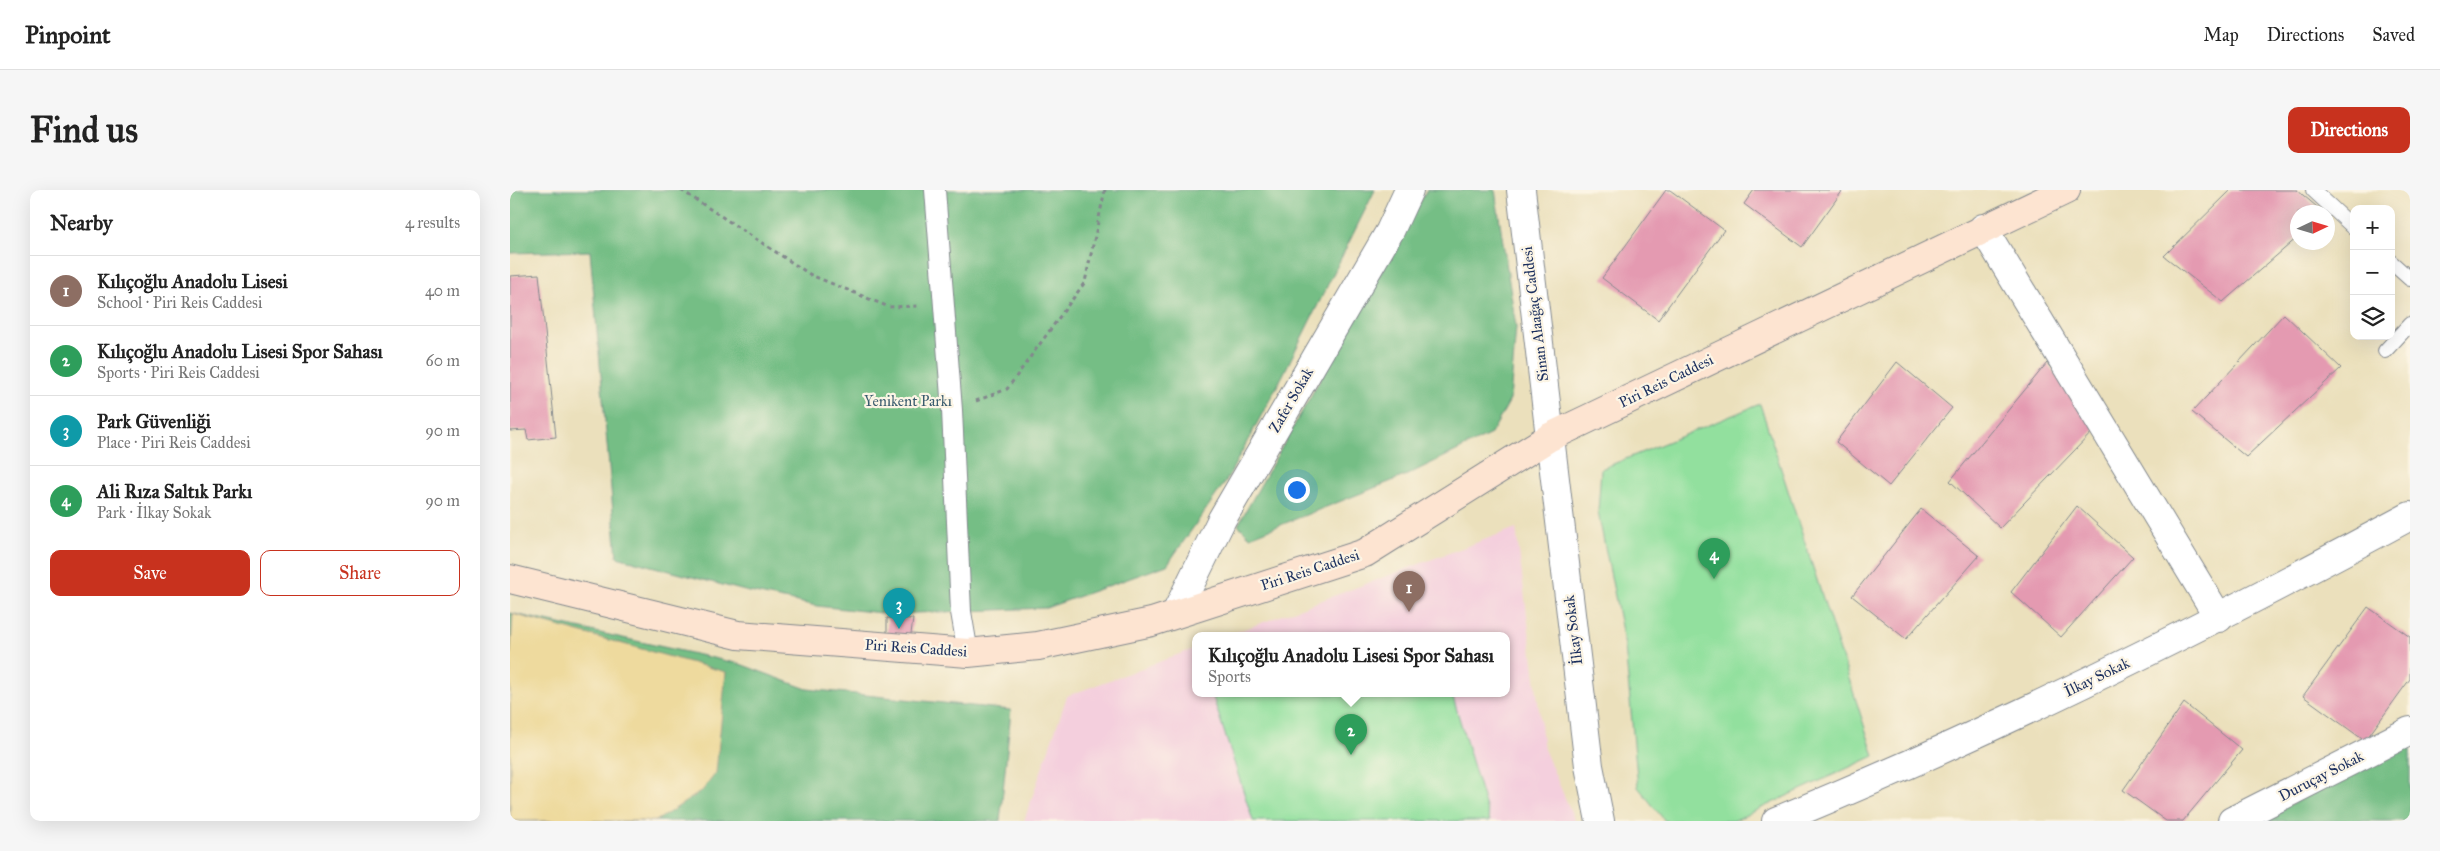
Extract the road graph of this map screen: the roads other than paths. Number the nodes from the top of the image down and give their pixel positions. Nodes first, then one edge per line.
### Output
1 (935, 190) edge
2 (1409, 190) edge
3 (1520, 190) edge
4 (2066, 190) edge
5 (2312, 190) edge
6 (2350, 224) edge
7 (1983, 228) junction
8 (2395, 266) edge
9 (2410, 280) edge
10 (2410, 324) edge
11 (2385, 351) dead end
12 (1550, 437) junction
13 (2410, 516) edge
14 (510, 579) edge
15 (1176, 613) junction
16 (2219, 618) junction
17 (968, 653) junction
18 (2410, 731) edge
19 (1600, 821) edge
20 (1776, 821) edge
21 (2232, 821) edge

1 - 17 street
2 - 15 street, Zafer Sokak
3 - 12 street, Sinan Alaağaç Caddesi
4 - 7 main road, Piri Reis Caddesi
5 - 6 lane
7 - 12 main road, Piri Reis Caddesi
7 - 16 street
8 - 9 lane
10 - 11 lane
12 - 15 main road, Piri Reis Caddesi
12 - 19 street, İlkay Sokak
13 - 16 street, İlkay Sokak
14 - 17 main road, Piri Reis Caddesi
15 - 17 main road, Piri Reis Caddesi
16 - 20 street, İlkay Sokak
18 - 21 street, Duruçay Sokak

